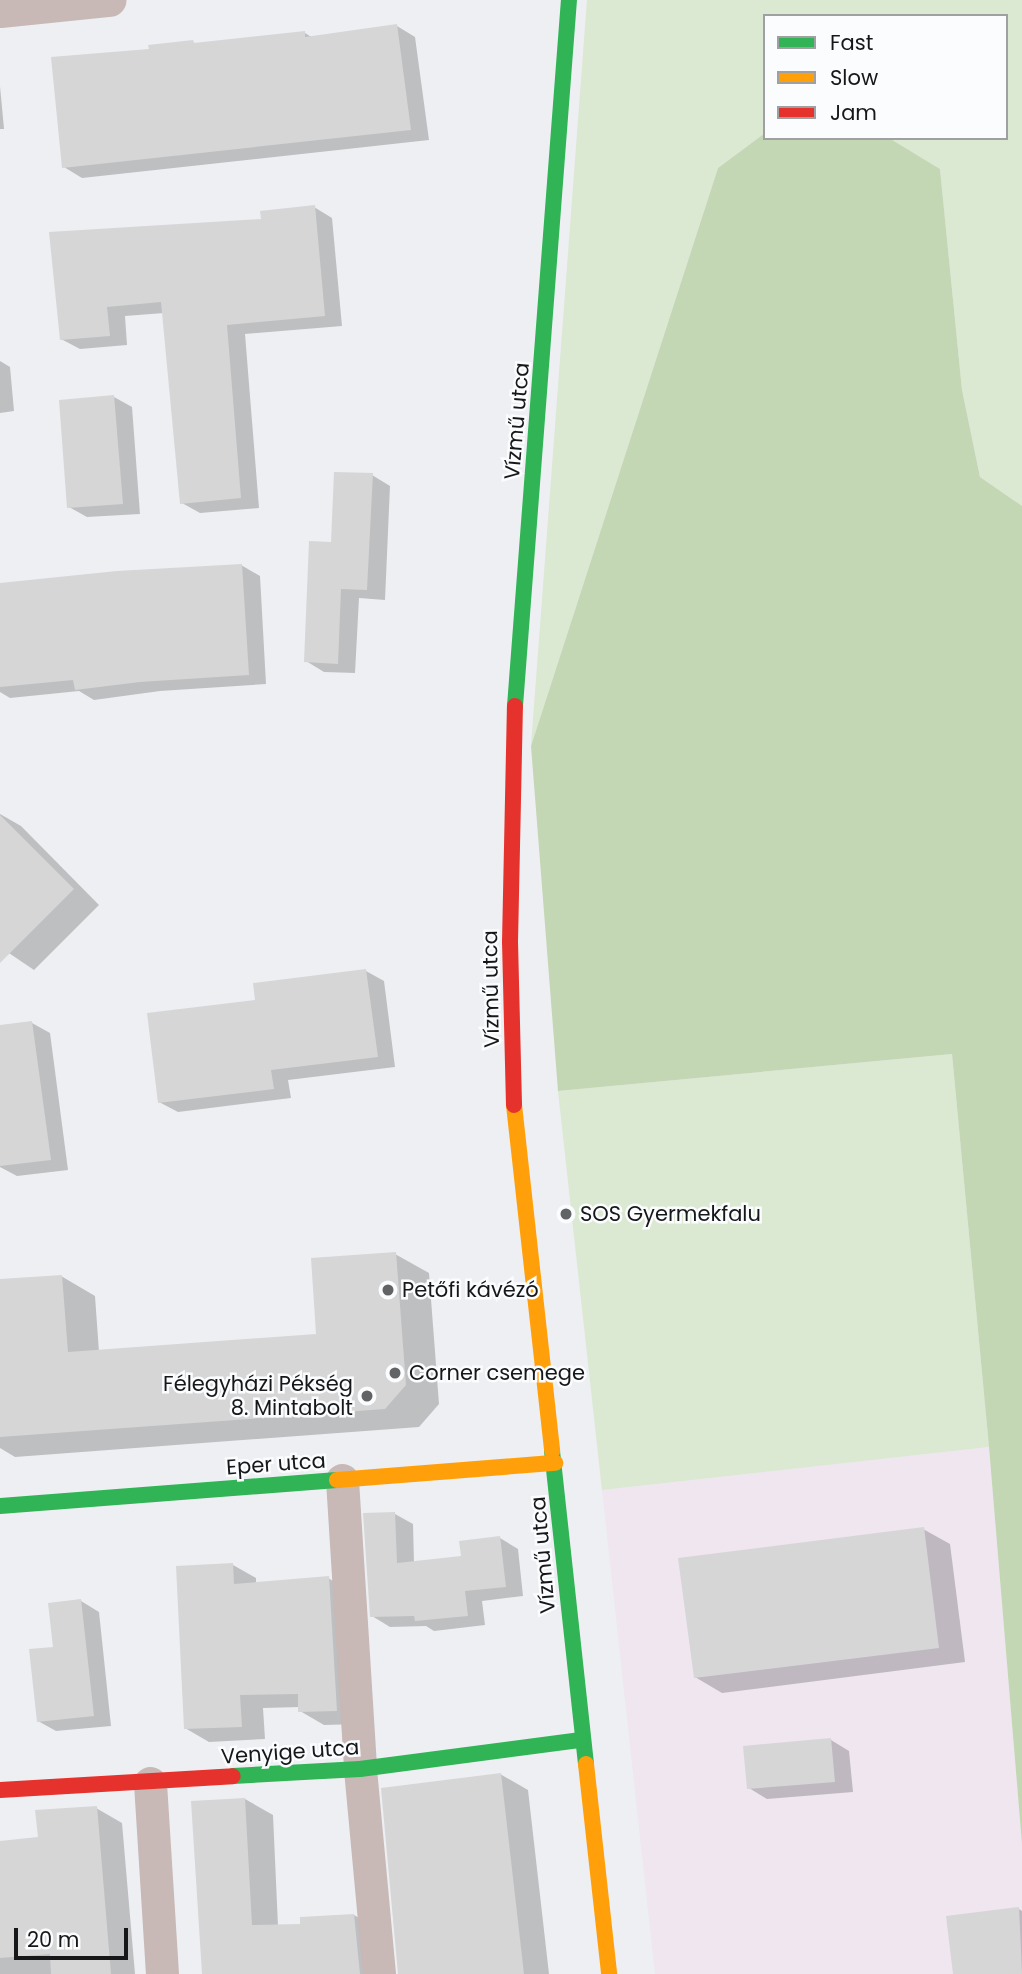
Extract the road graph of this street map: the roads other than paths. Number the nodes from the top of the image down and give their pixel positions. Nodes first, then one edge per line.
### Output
1 (109, 0) edge
2 (569, 0) edge
3 (0, 11) edge
4 (555, 1462) junction
5 (342, 1480) junction
6 (0, 1506) edge
7 (581, 1740) junction
8 (360, 1769) junction
9 (150, 1783) junction
10 (0, 1790) edge
11 (162, 1974) edge
12 (380, 1974) edge
13 (609, 1974) edge

1 - 3 street
2 - 4 main road, Vízmű utca
4 - 5 main road, Eper utca
4 - 7 main road, Vízmű utca
5 - 6 main road, Eper utca
5 - 8 street
7 - 8 main road, Venyige utca
7 - 13 main road, Vízmű utca
8 - 9 main road, Venyige utca
8 - 12 street
9 - 10 main road, Venyige utca
9 - 11 street

